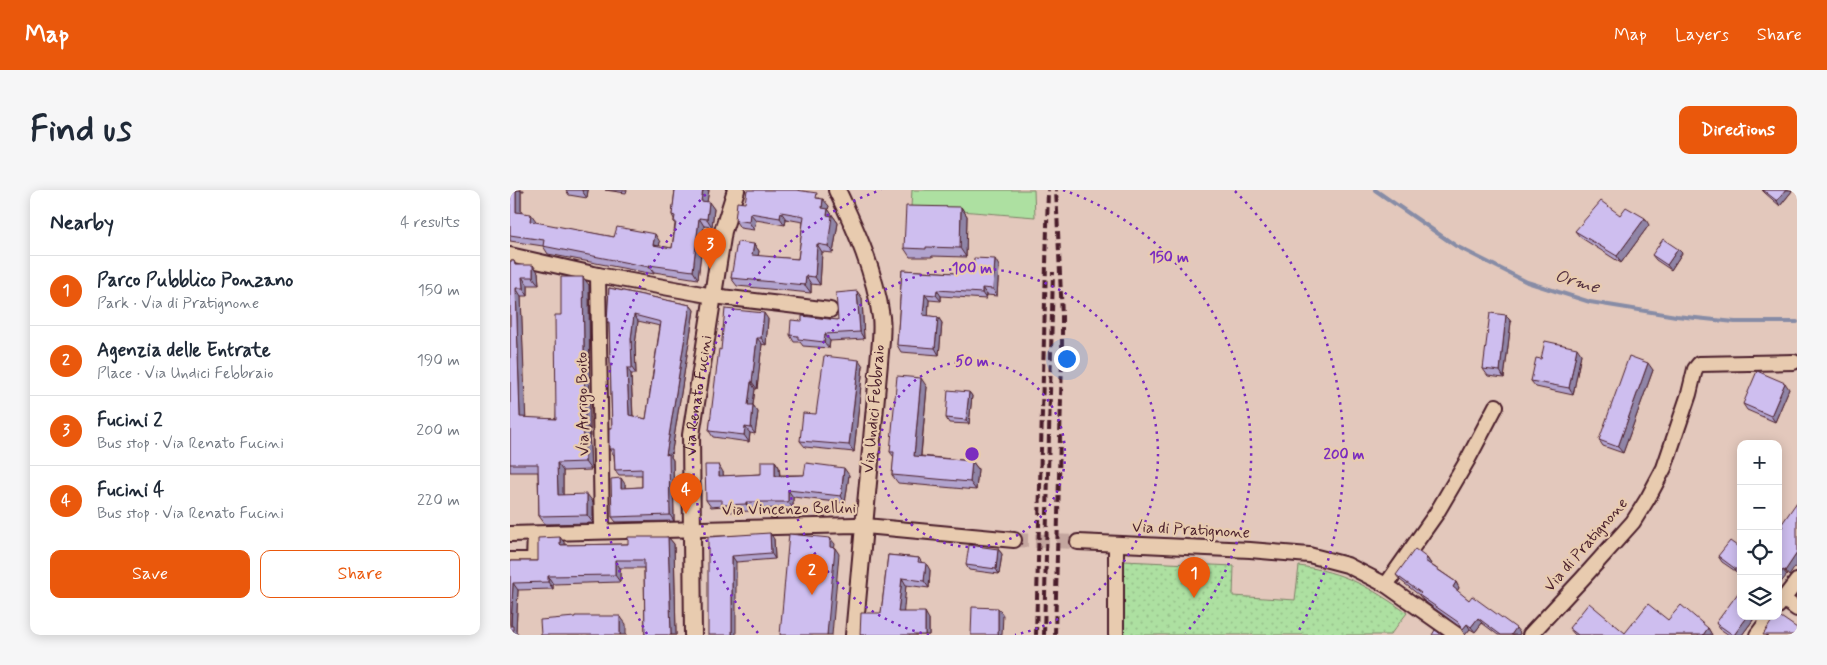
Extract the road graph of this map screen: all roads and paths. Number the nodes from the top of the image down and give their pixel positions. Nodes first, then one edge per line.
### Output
1 (736, 190) edge
2 (837, 190) edge
3 (510, 255) edge
4 (598, 275) junction
5 (713, 296) junction
6 (830, 310) dead end
7 (1794, 362) dead end
8 (1496, 406) dead end
9 (863, 525) junction
10 (693, 529) junction
11 (602, 532) junction
12 (510, 534) edge
13 (535, 534) junction
14 (1014, 540) tunnel mouth
15 (1078, 542) tunnel mouth
16 (1116, 544) junction
17 (510, 560) edge
18 (1797, 581) edge
19 (1386, 585) junction
20 (1782, 602) edge
21 (1782, 603) edge
22 (1797, 609) edge
23 (1768, 620) edge
24 (693, 635) edge
25 (854, 635) edge
26 (1116, 635) edge
27 (1457, 635) edge
28 (1530, 635) edge
29 (1757, 635) edge

1 - 5 main road, Via Renato Fucini
2 - 9 main road, Via Undici Febbraio
3 - 4 street
4 - 5 street
4 - 11 street, Via Arrigo Boito
5 - 6 street
5 - 10 main road, Via Renato Fucini
7 - 28 street, Via di Pratignone
8 - 19 street
9 - 10 street, Via Vincenzo Bellini
9 - 14 street, Via Vincenzo Bellini
9 - 25 main road, Via Undici Febbraio
10 - 11 street, Via Vincenzo Bellini
10 - 24 main road, Via Renato Fucini
11 - 13 street, Via Vincenzo Bellini
12 - 13 street, Via Vincenzo Bellini
13 - 17 street
15 - 16 street, Via di Pratignone
16 - 19 street, Via di Pratignone
16 - 26 street
18 - 20 street
19 - 27 street, Via di Pratignone
21 - 22 street
23 - 29 street

